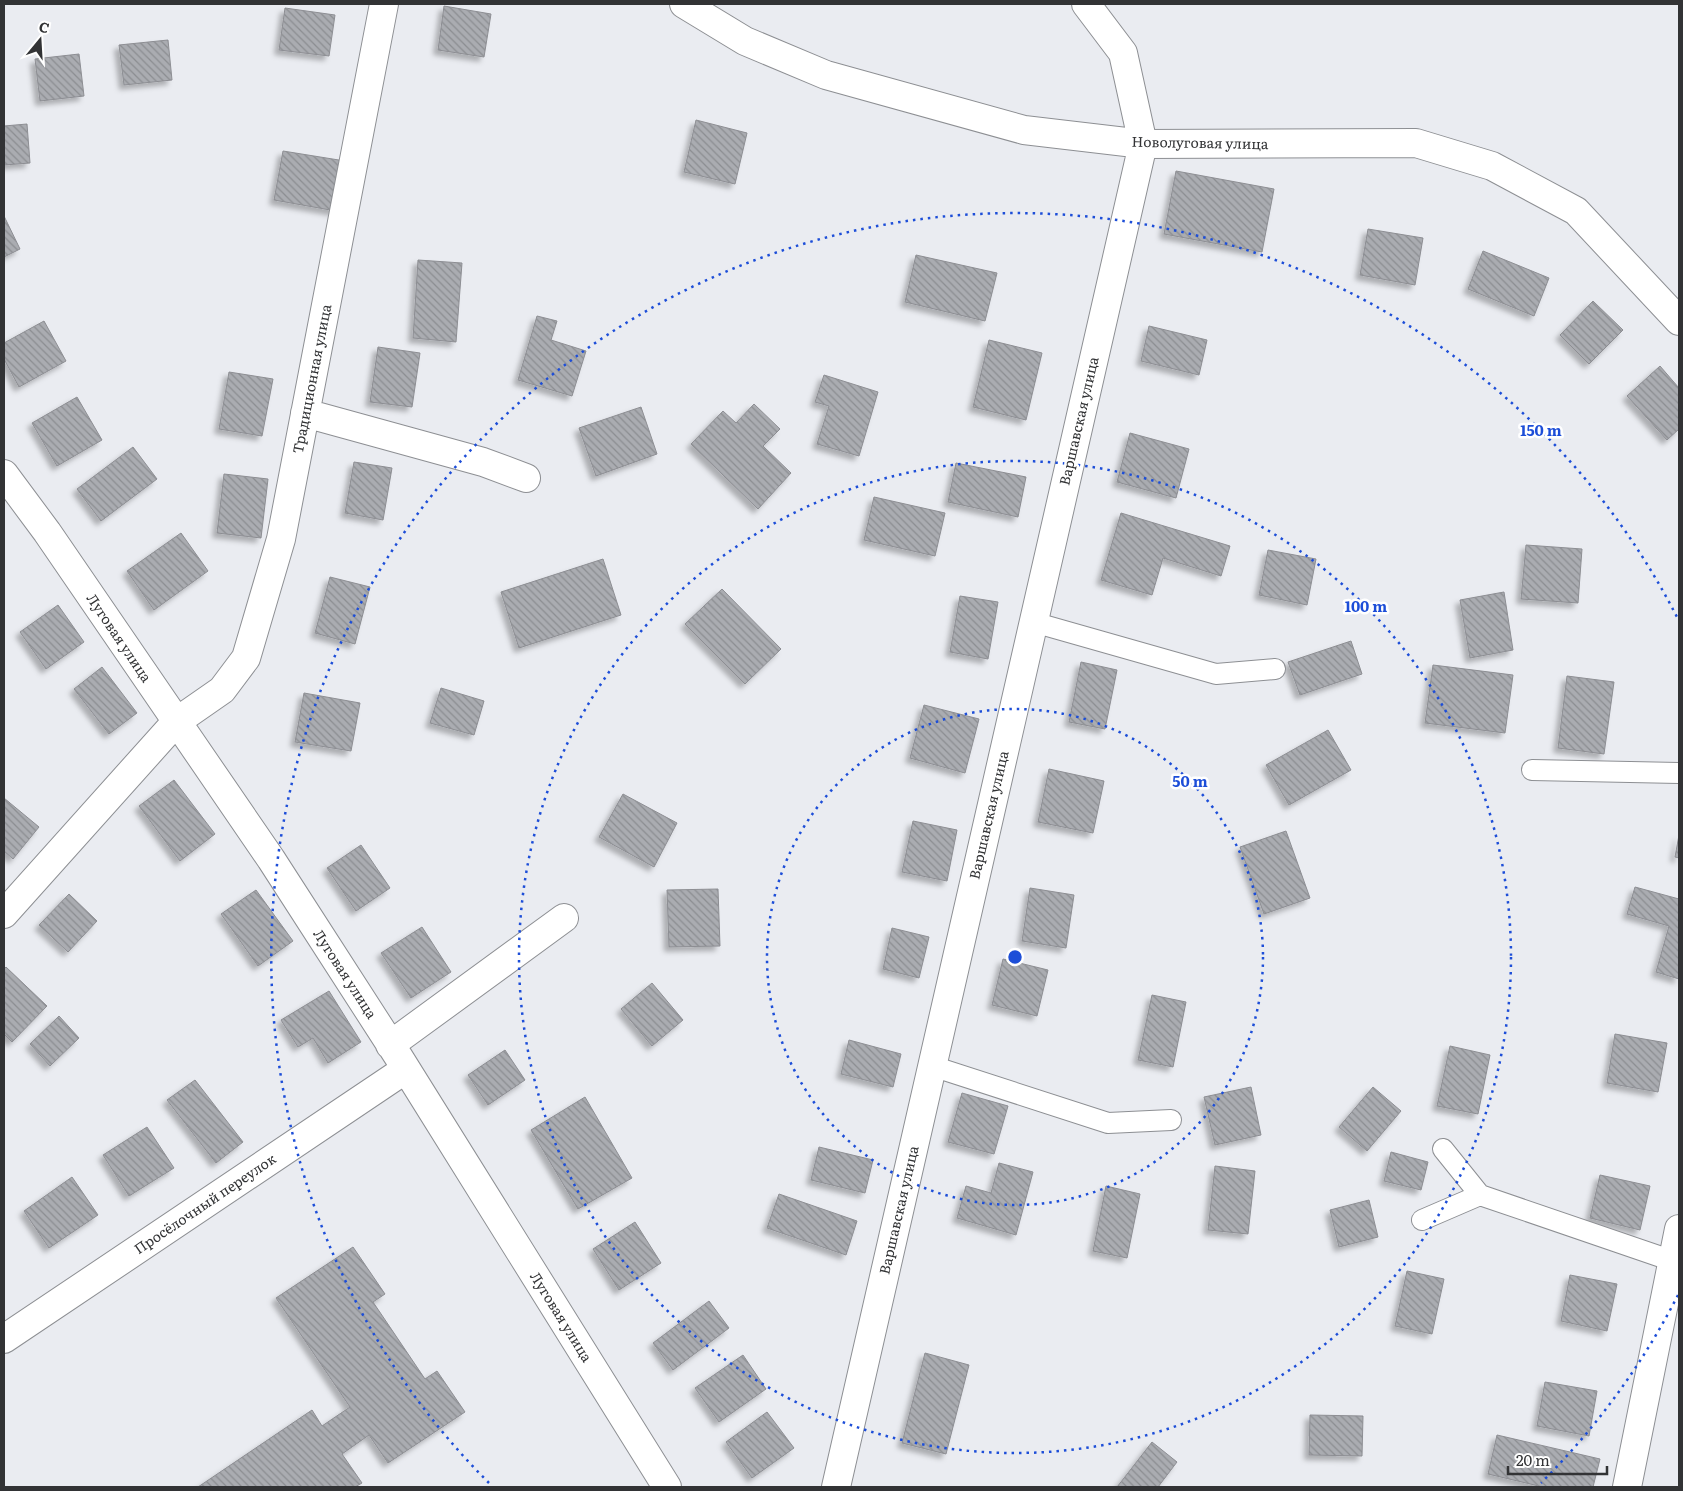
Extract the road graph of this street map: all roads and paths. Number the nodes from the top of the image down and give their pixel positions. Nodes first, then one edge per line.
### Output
1 (384, 4) edge
2 (684, 4) edge
3 (1086, 4) edge
4 (1143, 144) junction
5 (1679, 321) edge
6 (305, 413) junction
7 (4, 474) edge
8 (526, 478) dead end
9 (1033, 622) junction
10 (1274, 669) dead end
11 (176, 722) junction
12 (1532, 770) dead end
13 (1679, 773) edge
14 (4, 914) edge
15 (564, 918) dead end
16 (390, 1045) junction
17 (932, 1066) junction
18 (406, 1069) junction
19 (1171, 1120) dead end
20 (1443, 1149) dead end
21 (1480, 1195) junction
22 (1422, 1220) dead end
23 (1679, 1229) edge
24 (1673, 1261) junction
25 (4, 1339) edge
26 (667, 1487) edge
27 (836, 1487) edge
28 (1627, 1487) edge

1 - 6 street, Традиционная улица
2 - 4 street, Новолуговая улица
3 - 4 street
4 - 5 street, Новолуговая улица
4 - 9 street, Варшавская улица
6 - 8 street
6 - 11 street, Традиционная улица
7 - 11 street, Луговая улица
9 - 10 lane
9 - 17 street, Варшавская улица
11 - 14 street, Традиционная улица
11 - 16 street, Луговая улица
12 - 13 lane
15 - 16 street
16 - 18 street, Луговая улица
17 - 19 lane
17 - 27 street, Варшавская улица
18 - 25 street, Просёлочный переулок
18 - 26 street, Луговая улица
20 - 21 lane
21 - 22 lane
21 - 24 lane
23 - 24 street
24 - 28 street

